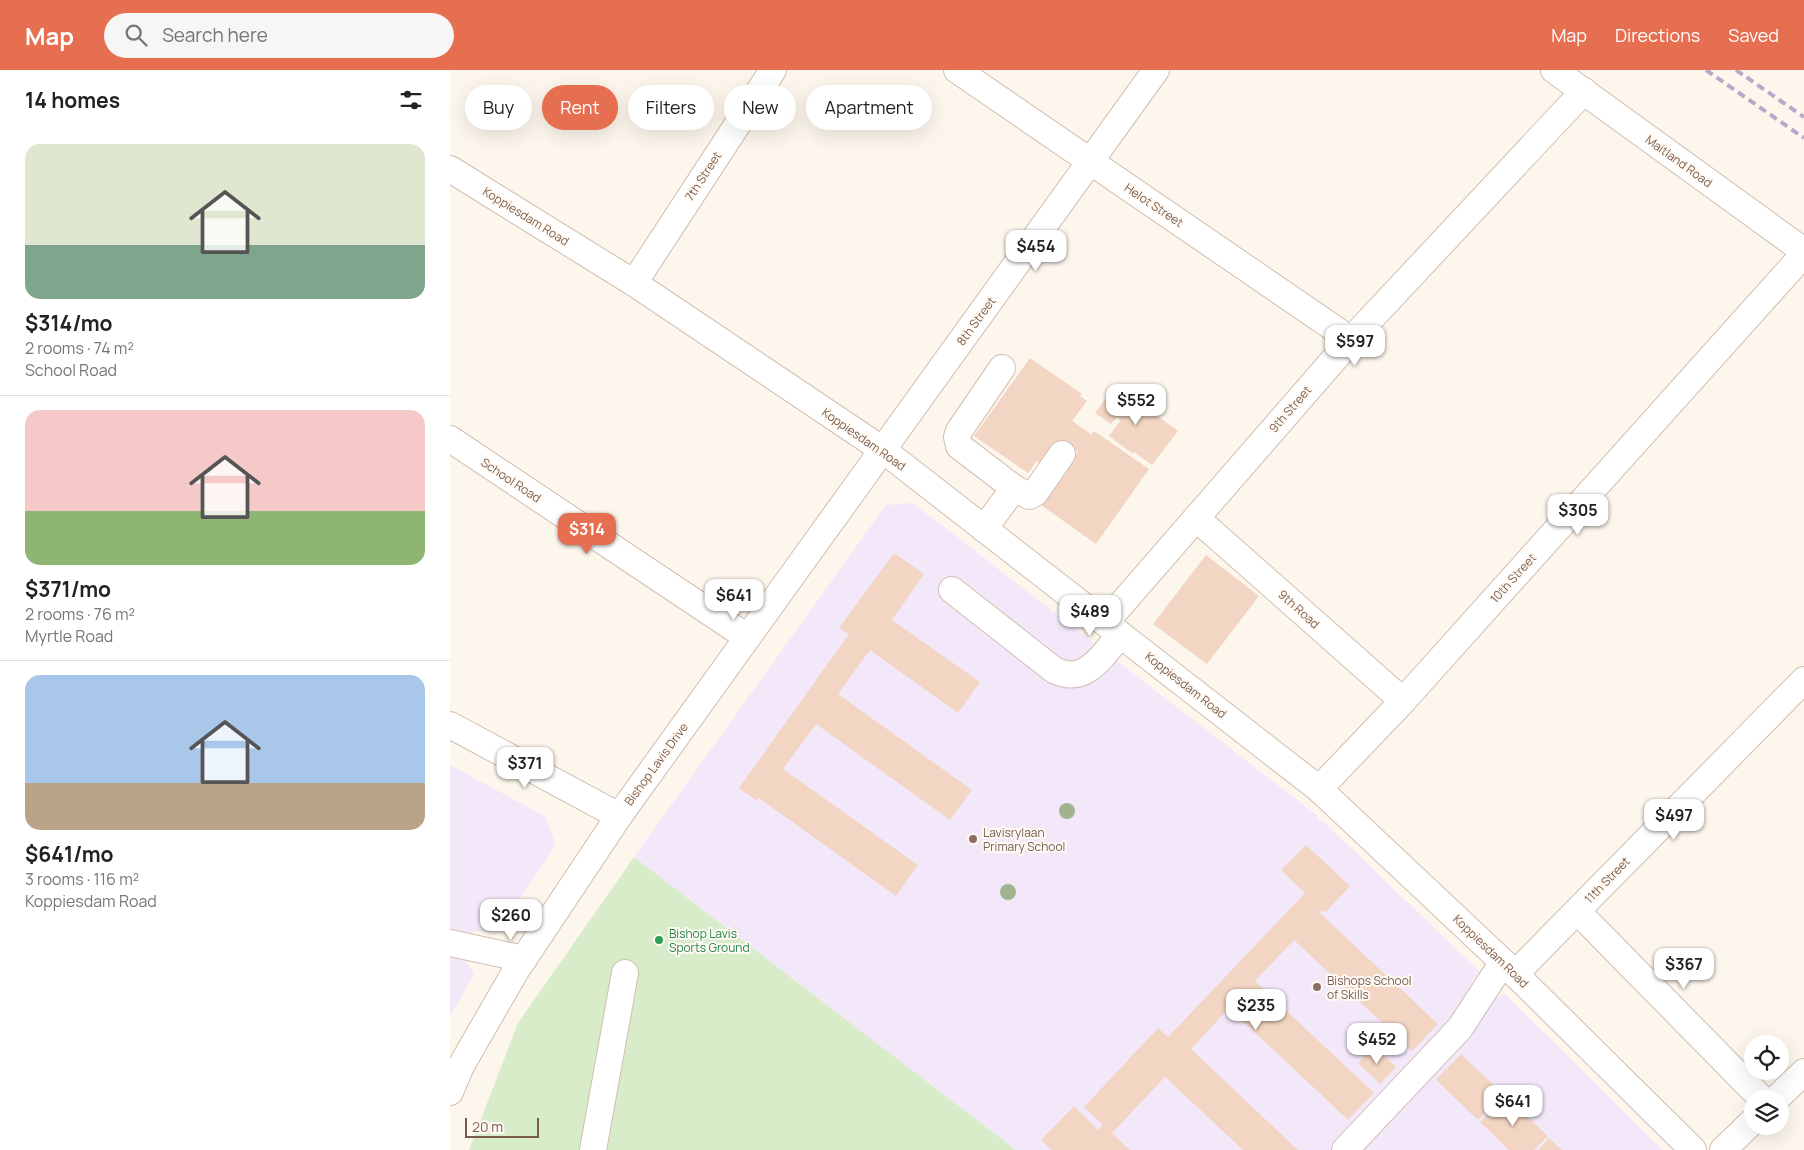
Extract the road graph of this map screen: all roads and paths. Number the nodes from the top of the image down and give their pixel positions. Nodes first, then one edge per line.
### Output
1 (772, 70) edge
2 (957, 70) edge
3 (1156, 70) edge
4 (1554, 70) edge
5 (1584, 91) junction
6 (1090, 162) junction
7 (450, 169) edge
8 (1804, 252) edge
9 (634, 283) junction
10 (1351, 340) junction
11 (1002, 368) dead end
12 (450, 439) edge
13 (883, 450) junction
14 (1062, 454) dead end
15 (1014, 488) junction
16 (1196, 518) junction
17 (984, 529) junction
18 (952, 590) dead end
19 (1113, 629) junction
20 (747, 637) junction
21 (1804, 680) edge
22 (1402, 701) junction
23 (450, 726) edge
24 (1319, 789) junction
25 (619, 816) junction
26 (1577, 911) junction
27 (450, 943) edge
28 (524, 959) junction
29 (1509, 968) junction
30 (625, 973) dead end
31 (1804, 1072) edge
32 (1753, 1090) edge
33 (1785, 1090) edge
34 (450, 1092) edge
35 (1744, 1130) edge
36 (593, 1150) edge
37 (1345, 1150) edge
38 (1694, 1150) edge
39 (1723, 1150) edge

1 - 9 street, 7th Street
2 - 6 street, Helot Street
3 - 6 street, 8th Street
4 - 5 street, Maitland Road
5 - 8 street, Maitland Road
5 - 10 street, 9th Street
6 - 10 street, Helot Street
6 - 13 street, 8th Street
7 - 9 street, Koppiesdam Road
8 - 22 street, 10th Street
9 - 13 street, Koppiesdam Road
10 - 16 street, 9th Street
11 - 15 street
12 - 20 street, School Road
13 - 17 street, Koppiesdam Road
13 - 20 street, Bishop Lavis Drive
14 - 15 street
15 - 17 street
16 - 19 street, 9th Street
16 - 22 street, 9th Road
17 - 19 street, Koppiesdam Road
18 - 19 street, 9th Street
19 - 24 street, Koppiesdam Road
20 - 25 street, Bishop Lavis Drive
21 - 26 street, 11th Street
22 - 24 street, 10th Street
23 - 25 street
24 - 29 street, Koppiesdam Road
25 - 28 street, Bishop Lavis Drive
26 - 29 street, 11th Street
26 - 32 street
27 - 28 street
28 - 34 street, Bishop Lavis Drive
29 - 37 street, 11th Street
29 - 38 street, Koppiesdam Road
30 - 36 street
31 - 33 street
35 - 39 street

